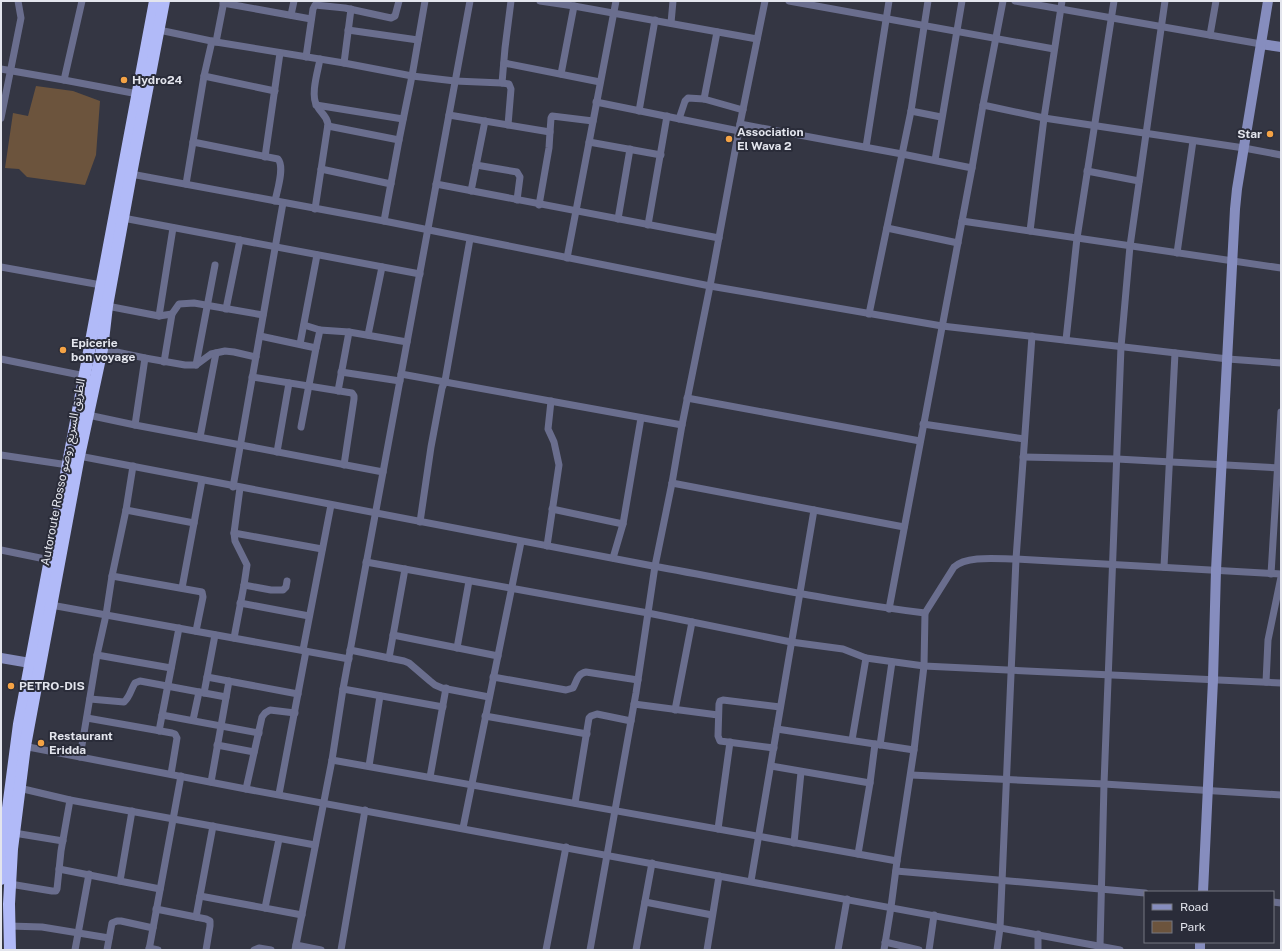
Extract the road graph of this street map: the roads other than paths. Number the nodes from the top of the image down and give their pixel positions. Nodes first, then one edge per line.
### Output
1 (18, 1) edge
2 (82, 1) edge
3 (155, 1) edge
4 (164, 1) edge
5 (294, 1) edge
6 (398, 1) edge
7 (425, 1) edge
8 (470, 1) edge
9 (511, 1) edge
10 (540, 1) edge
11 (616, 1) edge
12 (673, 1) edge
13 (765, 1) edge
14 (789, 1) edge
15 (889, 1) edge
16 (928, 1) edge
17 (962, 1) edge
18 (1003, 1) edge
19 (1015, 1) edge
20 (1062, 1) edge
21 (1114, 1) edge
22 (1165, 1) edge
23 (1216, 1) edge
24 (1268, 1) edge
25 (223, 2) edge
26 (334, 4) edge
27 (574, 6) junction
28 (352, 10) junction
29 (1060, 10) junction
30 (613, 13) junction
31 (291, 15) junction
32 (886, 18) junction
33 (1110, 18) junction
34 (311, 19) junction
35 (655, 20) junction
36 (671, 23) junction
37 (924, 25) junction
38 (1162, 26) junction
39 (159, 30) junction
40 (348, 30) junction
41 (956, 31) junction
42 (716, 32) junction
43 (1210, 35) junction
44 (757, 39) junction
45 (996, 39) junction
46 (418, 40) junction
47 (214, 42) junction
48 (1262, 44) junction
49 (1281, 47) edge
50 (1054, 49) junction
51 (280, 53) junction
52 (306, 57) junction
53 (320, 59) junction
54 (344, 63) junction
55 (504, 63) junction
56 (1, 69) edge
57 (10, 71) junction
58 (561, 74) junction
59 (204, 76) junction
60 (412, 76) junction
61 (64, 80) junction
62 (455, 81) junction
63 (600, 82) junction
64 (502, 83) junction
65 (275, 91) junction
66 (138, 94) junction
67 (704, 99) junction
68 (596, 102) junction
69 (316, 105) junction
70 (983, 105) junction
71 (743, 110) junction
72 (639, 111) junction
73 (911, 111) junction
74 (449, 115) junction
75 (667, 116) junction
76 (941, 117) junction
77 (1, 118) edge
78 (1044, 118) junction
79 (403, 119) junction
80 (679, 119) junction
81 (485, 121) junction
82 (593, 121) junction
83 (508, 125) junction
84 (1094, 125) junction
85 (328, 126) junction
86 (739, 127) junction
87 (550, 132) junction
88 (1146, 134) junction
89 (399, 140) junction
90 (1193, 141) junction
91 (193, 142) junction
92 (589, 142) junction
93 (866, 147) junction
94 (1244, 148) junction
95 (630, 149) junction
96 (902, 154) junction
97 (661, 155) junction
98 (1281, 155) edge
99 (265, 156) junction
100 (934, 160) junction
101 (476, 165) junction
102 (972, 168) junction
103 (321, 169) junction
104 (1087, 171) junction
105 (131, 174) junction
106 (1139, 181) junction
107 (186, 184) junction
108 (391, 184) junction
109 (436, 184) junction
110 (471, 191) junction
111 (517, 200) junction
112 (275, 201) junction
113 (283, 203) junction
114 (539, 204) junction
115 (315, 209) junction
116 (576, 212) junction
117 (123, 218) junction
118 (618, 219) junction
119 (384, 221) junction
120 (962, 221) junction
121 (648, 225) junction
122 (173, 228) junction
123 (887, 228) junction
124 (428, 230) junction
125 (1030, 231) junction
126 (719, 238) junction
127 (1077, 238) junction
128 (470, 239) junction
129 (240, 240) junction
130 (958, 243) junction
131 (1130, 246) junction
132 (275, 247) junction
133 (1177, 253) junction
134 (317, 255) junction
135 (567, 258) junction
136 (1232, 261) junction
137 (215, 265) dead end
138 (382, 267) junction
139 (1, 268) edge
140 (1281, 268) edge
141 (420, 274) junction
142 (101, 285) junction
143 (710, 286) junction
144 (107, 306) junction
145 (208, 306) junction
146 (226, 309) junction
147 (172, 314) junction
148 (869, 314) junction
149 (159, 316) junction
150 (263, 316) junction
151 (304, 325) junction
152 (942, 326) junction
153 (320, 330) junction
154 (349, 332) junction
155 (260, 336) junction
156 (368, 336) junction
157 (1032, 336) junction
158 (1066, 340) junction
159 (407, 342) junction
160 (300, 344) junction
161 (1121, 346) junction
162 (316, 348) junction
163 (102, 349) junction
164 (216, 353) junction
165 (1175, 353) junction
166 (256, 357) junction
167 (146, 358) junction
168 (1, 359) edge
169 (94, 359) junction
170 (1228, 359) junction
171 (164, 362) junction
172 (1281, 363) edge
173 (196, 365) junction
174 (342, 372) junction
175 (401, 374) junction
176 (85, 376) junction
177 (252, 377) junction
178 (400, 381) junction
179 (445, 381) junction
180 (289, 383) junction
181 (308, 386) junction
182 (338, 391) junction
183 (687, 398) junction
184 (551, 401) junction
185 (1281, 412) edge
186 (88, 415) junction
187 (641, 418) junction
188 (923, 424) junction
189 (136, 425) junction
190 (682, 425) junction
191 (301, 427) dead end
192 (200, 437) junction
193 (1024, 440) junction
194 (920, 441) junction
195 (240, 445) junction
196 (277, 452) junction
197 (1, 455) edge
198 (79, 456) junction
199 (1023, 457) junction
200 (1117, 458) junction
201 (1169, 461) junction
202 (1222, 464) junction
203 (344, 465) junction
204 (68, 466) junction
205 (133, 466) junction
206 (1279, 468) edge
207 (383, 472) junction
208 (202, 480) junction
209 (672, 483) junction
210 (236, 487) junction
211 (331, 505) junction
212 (552, 509) junction
213 (126, 510) junction
214 (814, 510) junction
215 (376, 514) junction
216 (420, 522) junction
217 (194, 523) junction
218 (623, 524) junction
219 (904, 527) junction
220 (234, 533) junction
221 (521, 542) junction
222 (547, 546) junction
223 (322, 549) junction
224 (1, 550) edge
225 (613, 558) junction
226 (50, 560) junction
227 (1016, 560) junction
228 (366, 562) junction
229 (1113, 565) junction
230 (655, 566) junction
231 (1164, 567) junction
232 (405, 569) junction
233 (1216, 570) junction
234 (1271, 574) junction
235 (112, 576) junction
236 (1281, 576) edge
237 (287, 580) dead end
238 (469, 581) junction
239 (244, 585) junction
240 (182, 588) junction
241 (511, 588) junction
242 (799, 593) junction
243 (240, 603) junction
244 (51, 605) junction
245 (889, 608) junction
246 (648, 613) junction
247 (925, 613) junction
248 (106, 615) junction
249 (309, 616) junction
250 (692, 622) junction
251 (179, 628) junction
252 (196, 631) junction
253 (215, 635) junction
254 (393, 636) junction
255 (234, 638) junction
256 (791, 642) junction
257 (456, 648) junction
258 (350, 650) junction
259 (304, 651) junction
260 (97, 655) junction
261 (498, 656) junction
262 (1, 658) edge
263 (389, 658) junction
264 (866, 658) junction
265 (349, 659) junction
266 (892, 662) junction
267 (30, 663) junction
268 (924, 666) junction
269 (171, 668) junction
270 (1011, 670) junction
271 (1108, 675) junction
272 (207, 677) junction
273 (493, 677) junction
274 (638, 680) junction
275 (1213, 680) junction
276 (229, 681) junction
277 (1266, 682) junction
278 (1281, 683) edge
279 (168, 686) junction
280 (446, 688) junction
281 (343, 689) junction
282 (202, 692) junction
283 (298, 694) junction
284 (380, 696) junction
285 (226, 697) junction
286 (489, 697) junction
287 (90, 699) junction
288 (634, 704) junction
289 (443, 707) junction
290 (780, 707) junction
291 (675, 710) junction
292 (295, 713) junction
293 (162, 715) junction
294 (718, 715) junction
295 (485, 716) junction
296 (87, 718) junction
297 (193, 720) junction
298 (631, 721) junction
299 (221, 727) junction
300 (777, 729) junction
301 (159, 730) junction
302 (259, 733) junction
303 (587, 734) junction
304 (852, 740) junction
305 (730, 742) junction
306 (878, 744) junction
307 (20, 745) junction
308 (217, 745) junction
309 (774, 748) junction
310 (914, 750) junction
311 (254, 752) junction
312 (80, 757) junction
313 (332, 760) junction
314 (369, 766) junction
315 (771, 766) junction
316 (801, 772) junction
317 (171, 774) junction
318 (911, 775) junction
319 (181, 776) junction
320 (430, 777) junction
321 (1006, 779) junction
322 (211, 782) junction
323 (870, 783) junction
324 (1104, 784) junction
325 (471, 785) junction
326 (19, 788) junction
327 (246, 789) junction
328 (1208, 791) junction
329 (279, 794) junction
330 (1281, 795) edge
331 (70, 800) junction
332 (323, 803) junction
333 (575, 803) junction
334 (366, 810) junction
335 (132, 811) junction
336 (615, 811) junction
337 (173, 819) junction
338 (213, 826) junction
339 (463, 828) junction
340 (718, 829) junction
341 (14, 833) junction
342 (759, 837) junction
343 (279, 839) junction
344 (63, 842) junction
345 (794, 843) junction
346 (314, 845) junction
347 (566, 847) junction
348 (858, 854) junction
349 (607, 855) junction
350 (897, 862) junction
351 (652, 863) junction
352 (59, 869) junction
353 (896, 871) junction
354 (89, 874) junction
355 (719, 876) junction
356 (120, 881) junction
357 (751, 881) junction
358 (1002, 881) junction
359 (5, 882) edge
360 (160, 889) junction
361 (1101, 889) junction
362 (1203, 891) edge
363 (1144, 893) edge
364 (200, 896) junction
365 (847, 899) junction
366 (645, 902) junction
367 (265, 908) junction
368 (891, 908) junction
369 (156, 909) junction
370 (302, 915) junction
371 (712, 915) junction
372 (934, 916) junction
373 (196, 917) junction
374 (9, 926) junction
375 (153, 928) junction
376 (1000, 928) junction
377 (79, 933) junction
378 (1038, 934) junction
379 (109, 938) junction
380 (885, 942) junction
381 (1100, 946) junction
382 (296, 948) edge
383 (149, 949) edge
384 (10, 950) edge
385 (76, 950) edge
386 (107, 950) edge
387 (158, 950) edge
388 (206, 950) edge
389 (254, 950) edge
390 (271, 950) edge
391 (321, 950) edge
392 (340, 950) edge
393 (546, 950) edge
394 (590, 950) edge
395 (636, 950) edge
396 (707, 950) edge
397 (838, 950) edge
398 (884, 950) edge
399 (919, 950) edge
400 (928, 950) edge
401 (997, 950) edge
402 (1038, 950) edge
403 (1120, 950) edge

1 - 57 street
2 - 61 street
3 - 66 highway, Autoroute Rosso الطريق السريع روصو
4 - 39 highway, Autoroute Rosso الطريق السريع روصو
5 - 31 street
6 - 28 street
7 - 46 street
8 - 62 street
9 - 55 street
10 - 27 street
11 - 30 street
12 - 36 street
13 - 44 street
14 - 32 street
15 - 32 street
16 - 37 street
17 - 41 street
18 - 45 street
19 - 29 street
20 - 29 street
21 - 33 street
22 - 38 street
23 - 43 street
24 - 48 street
25 - 31 street
25 - 47 street
26 - 28 street
26 - 34 street
27 - 30 street
27 - 58 street
28 - 40 street
29 - 33 street
29 - 50 street
30 - 35 street
30 - 63 street
31 - 34 street
32 - 37 street
32 - 93 street
33 - 38 street
33 - 84 street
34 - 52 street
35 - 36 street
35 - 72 street
36 - 42 street
37 - 41 street
37 - 73 street
38 - 43 street
38 - 88 street
39 - 47 street
39 - 105 highway, Autoroute Rosso الطريق السريع روصو
40 - 46 street
40 - 54 street
41 - 45 street
41 - 76 street
42 - 44 street
42 - 67 street
43 - 48 street
44 - 71 street
45 - 50 street
45 - 70 street
46 - 60 street
47 - 51 street
47 - 59 street
48 - 49 street
48 - 94 street
50 - 78 street
51 - 52 street
51 - 65 street
52 - 53 street
53 - 54 street
53 - 69 street
54 - 60 street
55 - 58 street
55 - 64 street
56 - 57 street
57 - 61 street
57 - 77 street
58 - 63 street
59 - 65 street
59 - 91 street
60 - 62 street
60 - 79 street
61 - 66 street
62 - 64 street
62 - 74 street
63 - 68 street
64 - 83 street
65 - 99 street
66 - 142 highway, Autoroute Rosso الطريق السريع روصو
67 - 71 street
67 - 80 street
68 - 72 street
68 - 82 street
69 - 79 street
69 - 85 street
70 - 78 street
70 - 102 street
71 - 86 street
72 - 75 street
73 - 76 street
73 - 96 street
74 - 81 street
74 - 109 street
75 - 80 street
75 - 97 street
76 - 100 street
78 - 84 street
78 - 125 street
79 - 89 street
80 - 86 street
81 - 83 street
81 - 101 street
82 - 87 street
82 - 92 street
83 - 87 street
84 - 88 street
84 - 104 street
85 - 89 street
85 - 103 street
86 - 93 street
86 - 126 street
87 - 114 street
88 - 90 street
88 - 106 street
89 - 108 street
90 - 94 street
90 - 133 street
91 - 99 street
91 - 107 street
92 - 95 street
92 - 116 street
93 - 96 street
94 - 98 street
94 - 136 street
95 - 97 street
95 - 118 street
96 - 100 street
96 - 123 street
97 - 121 street
99 - 112 street
100 - 102 street
101 - 110 street
101 - 111 street
102 - 120 street
103 - 108 street
103 - 115 street
104 - 106 street
104 - 127 street
105 - 107 street
105 - 117 highway, Autoroute Rosso الطريق السريع روصو
106 - 131 street
107 - 112 street
108 - 119 street
109 - 110 street
109 - 124 street
110 - 111 street
111 - 114 street
112 - 113 street
113 - 115 street
113 - 132 street
114 - 116 street
115 - 119 street
116 - 118 street
116 - 135 street
117 - 122 street
117 - 144 highway, Autoroute Rosso الطريق السريع روصو
118 - 121 street
119 - 124 street
120 - 125 street
120 - 130 street
121 - 126 street
122 - 129 street
122 - 149 street
123 - 130 street
123 - 148 street
124 - 128 street
124 - 141 street
125 - 127 street
126 - 143 street
127 - 131 street
127 - 158 street
128 - 135 street
128 - 179 street
129 - 132 street
129 - 146 street
130 - 152 street
131 - 133 street
131 - 161 street
132 - 134 street
132 - 150 street
133 - 136 street
134 - 138 street
134 - 151 street
135 - 143 street
136 - 140 street
136 - 170 street
137 - 145 street
138 - 141 street
138 - 156 street
139 - 142 street
141 - 159 street
142 - 169 highway, Autoroute Rosso الطريق السريع روصو
143 - 148 street
143 - 183 street
144 - 149 street
144 - 163 highway, Autoroute Rosso الطريق السريع روصو
145 - 146 street
145 - 147 street
145 - 173 street
146 - 150 street
147 - 149 street
147 - 171 street
148 - 152 street
150 - 155 street
151 - 153 street
151 - 160 street
152 - 157 street
152 - 188 street
153 - 154 street
153 - 162 street
154 - 156 street
154 - 174 street
155 - 160 street
155 - 166 street
156 - 159 street
157 - 158 street
157 - 193 street
158 - 161 street
159 - 175 street
160 - 162 street
161 - 165 street
161 - 200 street
162 - 181 street
163 - 167 street
163 - 169 highway, Autoroute Rosso الطريق السريع روصو
164 - 166 street
164 - 173 street
164 - 192 street
165 - 170 street
165 - 201 street
166 - 177 street
167 - 171 street
167 - 189 street
168 - 176 street
169 - 176 highway, Autoroute Rosso الطريق السريع روصو
169 - 186 highway, Autoroute Rosso الطريق السريع روصو
170 - 172 street
170 - 202 street
171 - 173 street
174 - 178 street
174 - 182 street
175 - 178 street
175 - 179 street
176 - 204 highway, Autoroute Rosso الطريق السريع روصو
177 - 180 street
177 - 195 street
178 - 207 street
179 - 184 street
179 - 216 street
180 - 181 street
180 - 196 street
181 - 182 street
181 - 191 street
182 - 203 street
183 - 190 street
183 - 194 street
184 - 187 street
184 - 212 street
185 - 206 street
186 - 189 street
186 - 198 highway, Autoroute Rosso الطريق السريع روصو
187 - 190 street
187 - 218 street
188 - 193 street
188 - 194 street
189 - 192 street
190 - 209 street
192 - 195 street
193 - 199 street
194 - 219 street
195 - 196 street
195 - 210 street
196 - 203 street
197 - 204 street
198 - 205 street
198 - 244 highway, Autoroute Rosso الطريق السريع روصو
199 - 200 street
199 - 227 street
200 - 201 street
200 - 229 street
201 - 202 street
201 - 231 street
202 - 206 street
202 - 233 street
203 - 207 street
204 - 226 highway, Autoroute Rosso الطريق السريع روصو
205 - 208 street
205 - 213 street
206 - 234 street
207 - 215 street
208 - 210 street
208 - 217 street
209 - 214 street
209 - 230 street
210 - 211 street
210 - 220 street
211 - 215 street
211 - 223 street
212 - 218 street
212 - 222 street
213 - 217 street
213 - 235 street
214 - 219 street
214 - 242 street
215 - 216 street
215 - 228 street
216 - 221 street
217 - 240 street
218 - 225 street
219 - 245 street
220 - 223 street
220 - 239 street
221 - 222 street
221 - 241 street
222 - 225 street
223 - 249 street
224 - 226 street
225 - 230 street
226 - 267 highway, Autoroute Rosso الطريق السريع روصو
227 - 229 street
227 - 247 street
227 - 270 street
228 - 232 street
228 - 258 street
229 - 231 street
229 - 271 street
230 - 242 street
230 - 246 street
231 - 233 street
232 - 238 street
232 - 254 street
233 - 234 street
233 - 275 street
234 - 236 street
235 - 240 street
235 - 248 street
236 - 277 street
237 - 239 street
238 - 241 street
238 - 257 street
239 - 243 street
240 - 252 street
241 - 246 street
241 - 261 street
242 - 245 street
242 - 256 street
243 - 249 street
243 - 255 street
244 - 248 street
244 - 307 highway, Autoroute Rosso الطريق السريع روصو
245 - 247 street
246 - 250 street
246 - 274 street
247 - 268 street
248 - 251 street
248 - 260 street
249 - 259 street
250 - 256 street
250 - 291 street
251 - 252 street
251 - 269 street
252 - 253 street
253 - 255 street
253 - 272 street
254 - 257 street
254 - 263 street
255 - 259 street
256 - 264 street
256 - 290 street
257 - 261 street
258 - 263 street
258 - 265 street
259 - 265 street
259 - 283 street
260 - 269 street
260 - 287 street
261 - 273 street
262 - 267 street
263 - 280 street
264 - 266 street
264 - 304 street
265 - 281 street
266 - 268 street
266 - 306 street
267 - 307 highway, Autoroute Rosso الطريق السريع روصو
268 - 270 street
268 - 310 street
269 - 279 street
270 - 271 street
270 - 321 street
271 - 275 street
271 - 324 street
272 - 276 street
272 - 282 street
273 - 274 street
273 - 286 street
274 - 288 street
275 - 277 street
275 - 328 street
276 - 283 street
276 - 285 street
277 - 278 street
279 - 282 street
279 - 287 street
279 - 293 street
280 - 286 street
280 - 289 street
281 - 284 street
281 - 313 street
282 - 285 street
282 - 297 street
283 - 292 street
284 - 289 street
284 - 314 street
285 - 299 street
286 - 295 street
287 - 296 street
288 - 291 street
288 - 298 street
289 - 320 street
290 - 294 street
290 - 300 street
291 - 294 street
292 - 302 street
292 - 329 street
293 - 297 street
293 - 301 street
294 - 305 street
295 - 303 street
295 - 325 street
296 - 301 street
296 - 312 street
297 - 299 street
298 - 303 street
298 - 336 street
299 - 302 street
299 - 308 street
300 - 304 street
300 - 309 street
301 - 317 street
302 - 311 street
303 - 333 street
304 - 306 street
305 - 309 street
305 - 340 street
306 - 310 street
306 - 323 street
307 - 312 street
307 - 326 highway, Autoroute Rosso الطريق السريع روصو
307 - 359 highway, Autoroute Rosso الطريق السريع روصو
308 - 311 street
308 - 322 street
309 - 315 street
310 - 318 street
311 - 327 street
312 - 317 street
313 - 314 street
313 - 332 street
314 - 320 street
315 - 316 street
315 - 342 street
316 - 323 street
316 - 345 street
317 - 319 street
318 - 321 street
318 - 350 street
319 - 322 street
319 - 337 street
320 - 325 street
321 - 324 street
321 - 358 street
322 - 327 street
323 - 348 street
324 - 328 street
324 - 361 street
325 - 333 street
325 - 339 street
326 - 331 street
326 - 341 highway, Autoroute Rosso الطريق السريع روصو
327 - 329 street
328 - 330 street
328 - 362 street
329 - 332 street
331 - 335 street
331 - 344 street
332 - 334 street
332 - 346 street
333 - 336 street
334 - 339 street
334 - 392 street
335 - 337 street
335 - 356 street
336 - 340 street
336 - 349 street
337 - 338 street
337 - 360 street
338 - 343 street
338 - 364 street
339 - 347 street
340 - 342 street
341 - 344 street
341 - 359 highway, Autoroute Rosso الطريق السريع روصو
342 - 345 street
342 - 357 street
343 - 346 street
343 - 367 street
344 - 352 street
345 - 348 street
346 - 370 street
347 - 349 street
347 - 393 street
348 - 350 street
349 - 351 street
349 - 394 street
350 - 353 street
351 - 355 street
351 - 366 street
352 - 354 street
352 - 359 street
353 - 358 street
353 - 368 street
354 - 356 street
354 - 377 street
355 - 357 street
355 - 371 street
356 - 360 street
357 - 365 street
358 - 361 street
358 - 376 street
359 - 374 highway, Autoroute Rosso الطريق السريع روصو
360 - 369 street
361 - 363 street
361 - 381 street
364 - 367 street
364 - 373 street
365 - 368 street
365 - 397 street
366 - 371 street
366 - 395 street
367 - 370 street
368 - 372 street
368 - 380 street
369 - 373 street
369 - 375 street
370 - 382 street
371 - 396 street
372 - 376 street
372 - 400 street
373 - 388 street
374 - 377 street
374 - 384 highway, Autoroute Rosso الطريق السريع روصو
375 - 379 street
375 - 383 street
376 - 378 street
376 - 401 street
377 - 379 street
377 - 385 street
378 - 381 street
378 - 402 street
379 - 386 street
380 - 398 street
380 - 399 street
381 - 403 street
382 - 391 street
383 - 387 street
389 - 390 street

